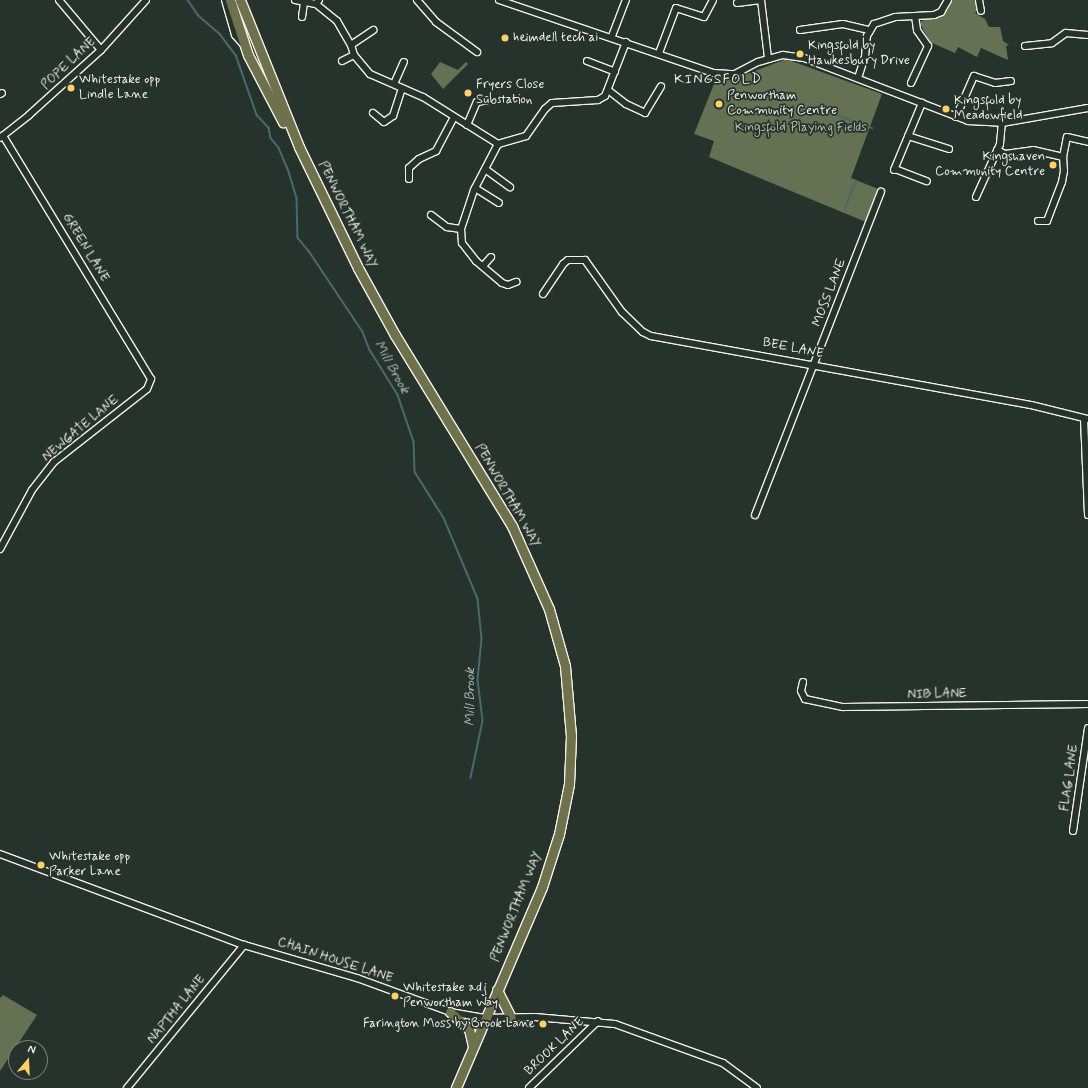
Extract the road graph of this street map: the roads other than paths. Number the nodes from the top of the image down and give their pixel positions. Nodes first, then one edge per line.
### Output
1 (59, 0) edge
2 (146, 0) edge
3 (225, 0) edge
4 (230, 0) edge
5 (240, 0) edge
6 (295, 0) edge
7 (417, 0) edge
8 (499, 0) edge
9 (626, 0) edge
10 (713, 0) edge
11 (761, 0) edge
12 (948, 0) edge
13 (979, 0) edge
14 (317, 2) edge
15 (304, 3) junction
16 (737, 3) dead end
17 (981, 11) dead end
18 (915, 16) junction
19 (302, 17) dead end
20 (373, 30) dead end
21 (800, 30) dead end
22 (870, 30) junction
23 (1088, 35) edge
24 (612, 36) junction
25 (626, 42) junction
26 (351, 45) junction
27 (245, 46) junction
28 (1025, 46) dead end
29 (101, 50) junction
30 (477, 52) dead end
31 (659, 53) junction
32 (354, 55) junction
33 (768, 58) junction
34 (342, 61) dead end
35 (588, 61) dead end
36 (404, 62) dead end
37 (615, 72) junction
38 (858, 78) junction
39 (1011, 81) dead end
40 (910, 83) dead end
41 (394, 84) junction
42 (661, 86) dead end
43 (402, 88) junction
44 (608, 90) junction
45 (472, 97) dead end
46 (489, 100) dead end
47 (477, 102) junction
48 (922, 103) junction
49 (1088, 108) edge
50 (373, 113) dead end
51 (454, 117) junction
52 (956, 117) junction
53 (1002, 123) junction
54 (467, 125) junction
55 (908, 136) junction
56 (1, 137) edge
57 (1088, 142) edge
58 (498, 144) junction
59 (299, 147) junction
60 (949, 149) dead end
61 (997, 150) junction
62 (1063, 157) junction
63 (485, 169) junction
64 (409, 179) dead end
65 (927, 181) dead end
66 (510, 187) dead end
67 (475, 188) junction
68 (880, 192) dead end
69 (976, 197) dead end
70 (499, 203) dead end
71 (431, 215) dead end
72 (1038, 221) dead end
73 (1047, 221) junction
74 (1047, 229) dead end
75 (461, 230) junction
76 (491, 257) dead end
77 (483, 266) junction
78 (516, 282) dead end
79 (543, 294) dead end
80 (814, 364) junction
81 (147, 372) joint
82 (1086, 419) edge
83 (755, 514) dead end
84 (1088, 515) edge
85 (0, 549) edge
86 (803, 682) dead end
87 (1088, 704) edge
88 (1088, 728) edge
89 (1073, 831) dead end
90 (0, 854) edge
91 (244, 945) junction
92 (497, 990) junction
93 (450, 1012) junction
94 (511, 1017) junction
95 (484, 1018) junction
96 (598, 1021) junction
97 (473, 1047) junction
98 (127, 1088) edge
99 (456, 1088) edge
100 (529, 1088) edge
101 (757, 1088) edge

1 - 29 street
2 - 29 street, POPE LANE
3 - 27 street
4 - 27 highway, PENWORTHAM WAY
5 - 59 highway, PENWORTHAM WAY
6 - 15 street
7 - 30 street
8 - 24 street
9 - 24 street
10 - 31 street
11 - 16 street
11 - 33 street
12 - 18 street
13 - 17 street
14 - 15 street
14 - 26 street
15 - 19 street
18 - 22 street
18 - 40 street
20 - 26 street
21 - 22 street
22 - 38 street
23 - 28 street
24 - 25 street
25 - 31 street
25 - 37 street
26 - 32 street
27 - 59 highway, PENWORTHAM WAY
29 - 56 street, POPE LANE
31 - 33 street
32 - 34 street
32 - 41 street
33 - 38 street
35 - 37 street
36 - 41 street
37 - 44 street
38 - 48 street
39 - 52 street
41 - 43 street
42 - 44 street
43 - 50 street
43 - 51 street
44 - 58 street
45 - 47 street
46 - 47 street
47 - 54 street
48 - 52 street
48 - 55 street
49 - 53 street
51 - 54 street
51 - 64 street
52 - 53 street
53 - 61 street
54 - 58 street
55 - 60 street
55 - 65 street
56 - 81 street, GREEN LANE
57 - 62 street
58 - 63 street
59 - 92 highway, PENWORTHAM WAY
61 - 62 street
61 - 69 street
62 - 73 street
63 - 66 street
63 - 67 street
67 - 70 street
67 - 75 street
68 - 80 street, MOSS LANE
71 - 75 street
72 - 73 street
73 - 74 street
75 - 77 street
76 - 77 street
77 - 78 street
79 - 80 street, BEE LANE
80 - 82 street, BEE LANE
80 - 83 street, MOSS LANE
81 - 85 street, NEWGATE LANE
82 - 84 street
86 - 87 street, NIB LANE
88 - 89 street, FLAG LANE
90 - 91 street, CHAIN HOUSE LANE
91 - 93 street, CHAIN HOUSE LANE
91 - 98 street, NAPTHA LANE
92 - 94 highway
92 - 95 highway, PENWORTHAM WAY
93 - 95 street, CHAIN HOUSE LANE
93 - 97 highway
94 - 95 street, CHAIN HOUSE LANE
94 - 96 street, CHAIN HOUSE LANE
95 - 97 highway, PENWORTHAM WAY
96 - 100 street, BROOK LANE
96 - 101 street, CHAIN HOUSE LANE
97 - 99 highway, PENWORTHAM WAY

